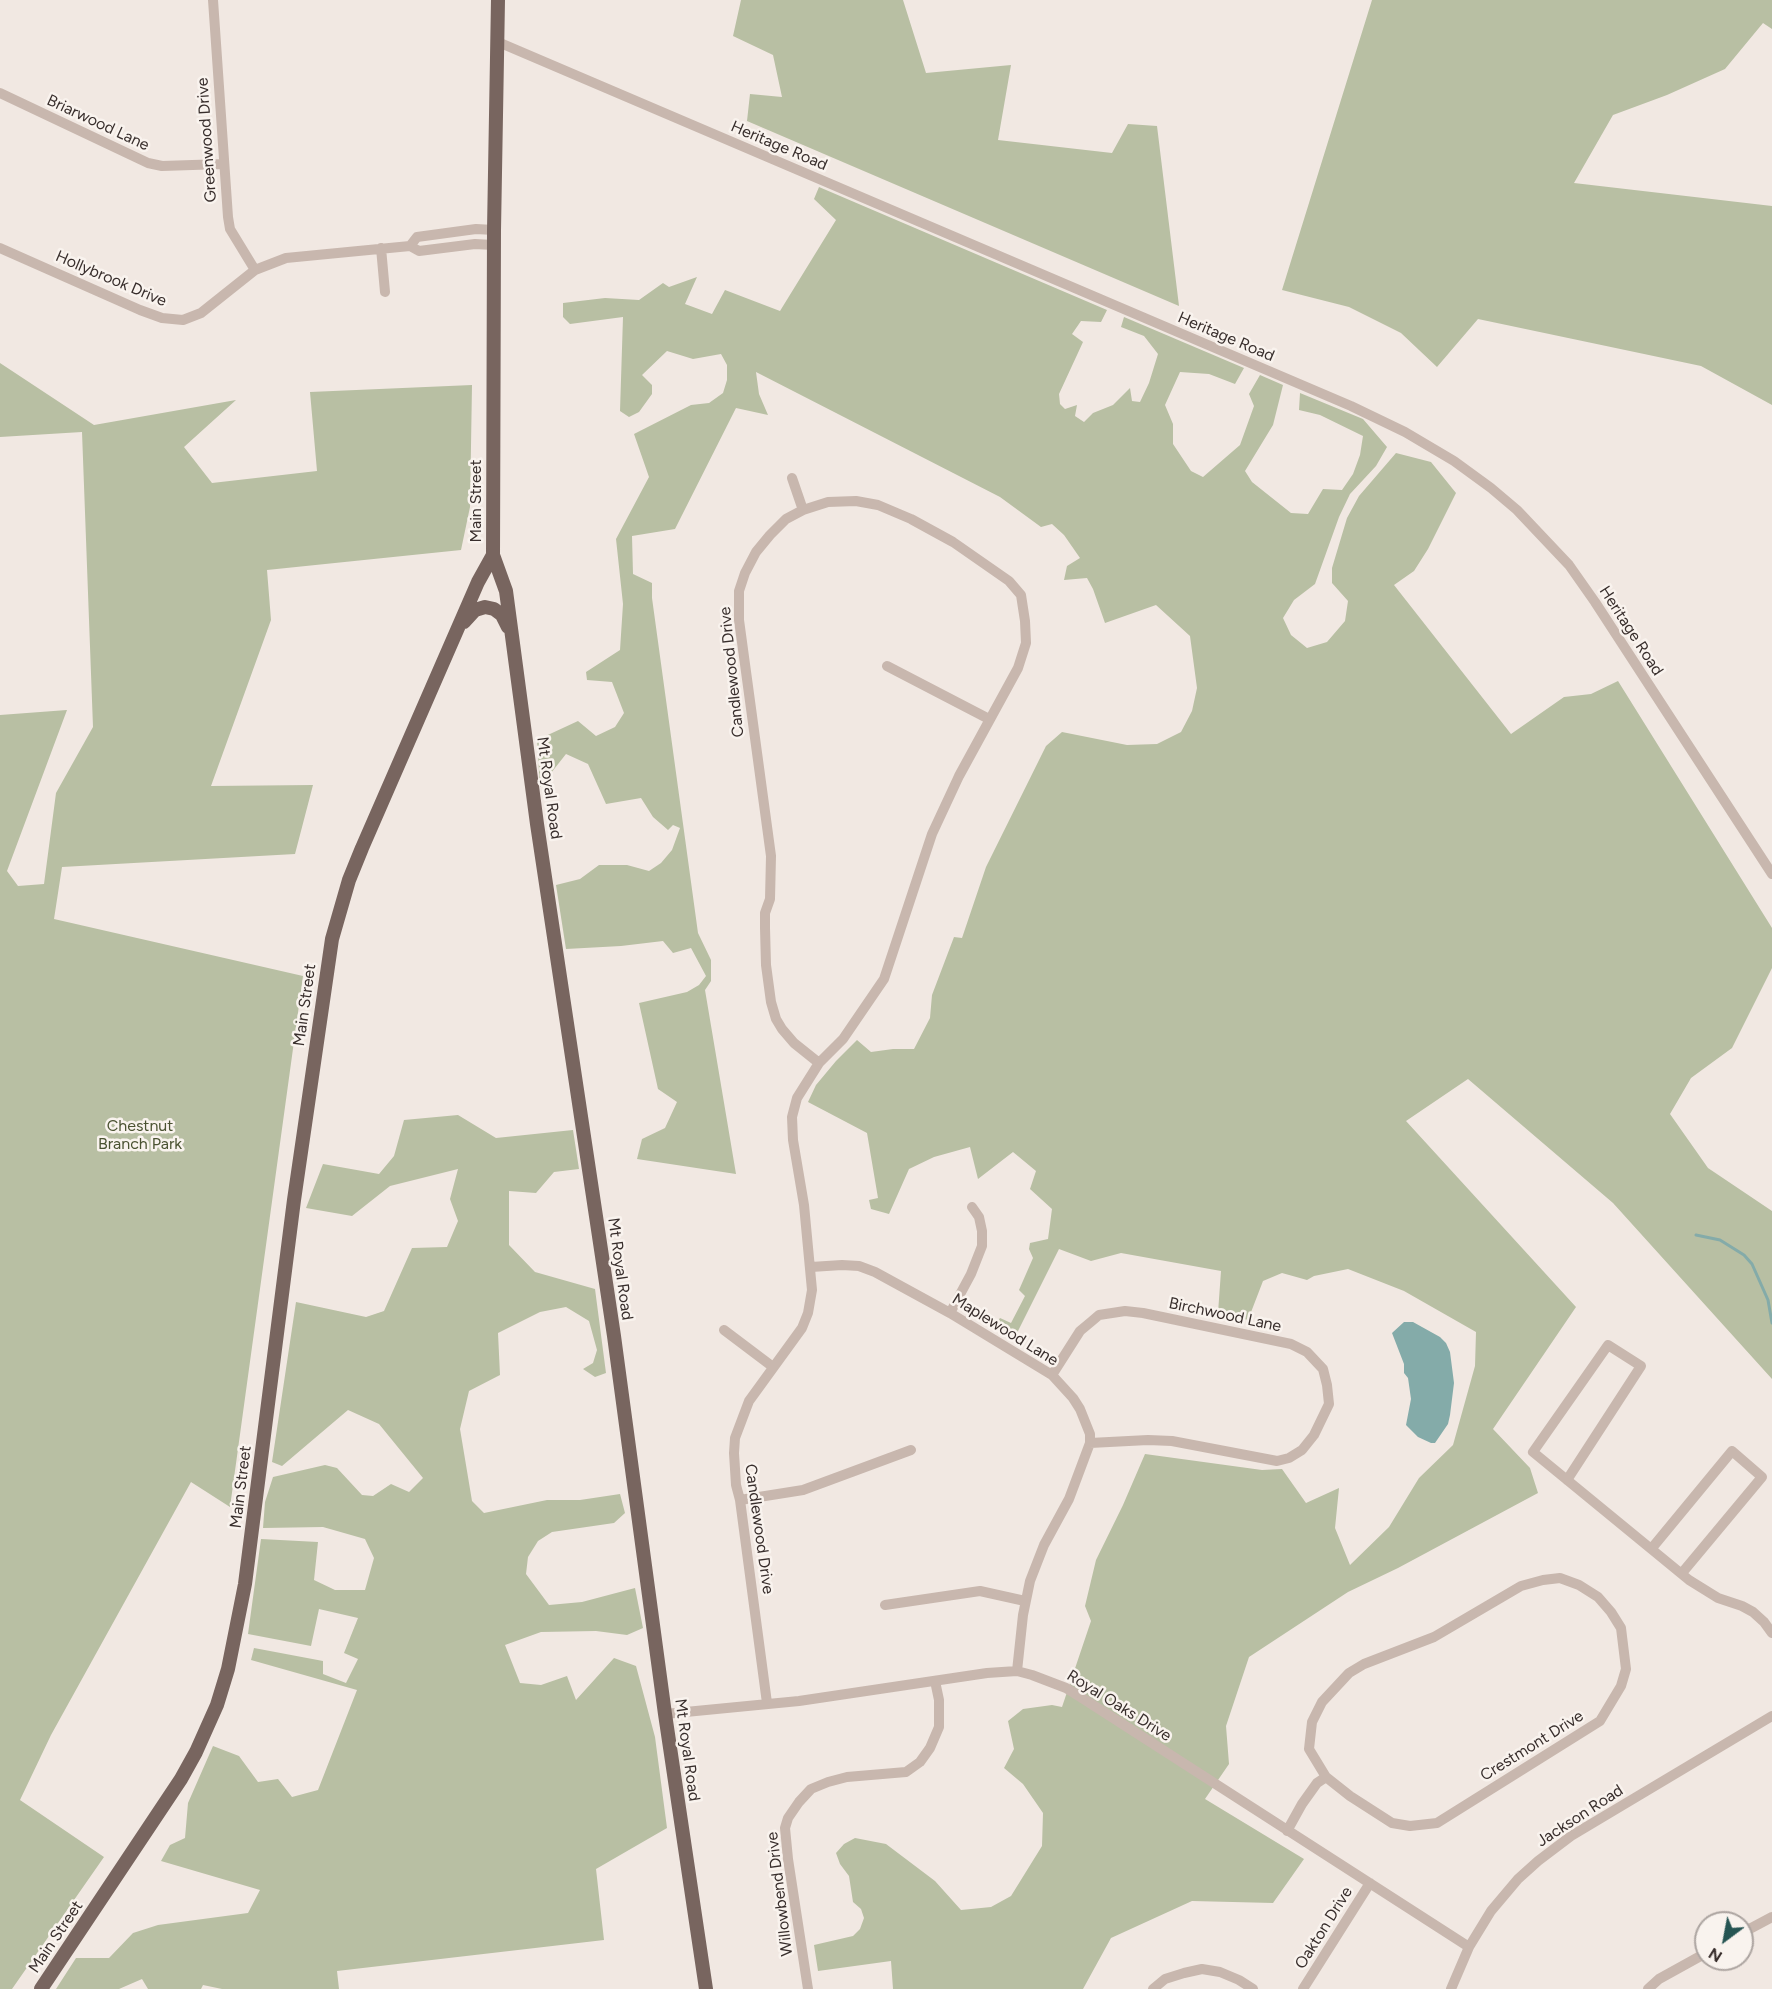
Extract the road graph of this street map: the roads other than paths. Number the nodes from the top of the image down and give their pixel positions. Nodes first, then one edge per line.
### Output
1 (213, 0) edge
2 (498, 0) edge
3 (498, 42) junction
4 (0, 93) edge
5 (223, 164) junction
6 (494, 230) junction
7 (493, 245) junction
8 (410, 246) junction
9 (0, 248) edge
10 (381, 248) junction
11 (255, 270) junction
12 (385, 292) dead end
13 (792, 478) dead end
14 (803, 510) junction
15 (493, 555) junction
16 (512, 639) junction
17 (451, 644) junction
18 (887, 666) dead end
19 (989, 719) junction
20 (1772, 874) edge
21 (819, 1063) junction
22 (972, 1207) dead end
23 (811, 1268) junction
24 (950, 1313) junction
25 (724, 1330) dead end
26 (772, 1367) junction
27 (1052, 1375) junction
28 (1090, 1443) junction
29 (911, 1450) dead end
30 (1567, 1480) junction
31 (740, 1500) junction
32 (1652, 1548) junction
33 (1682, 1573) junction
34 (1025, 1601) junction
35 (885, 1605) dead end
36 (1772, 1632) edge
37 (1017, 1671) junction
38 (935, 1680) junction
39 (767, 1703) junction
40 (665, 1714) junction
41 (1772, 1716) edge
42 (1326, 1777) junction
43 (1287, 1831) junction
44 (1370, 1883) junction
45 (1772, 1917) edge
46 (1754, 1927) edge
47 (1469, 1947) junction
48 (1694, 1959) edge
49 (41, 1989) edge
50 (706, 1989) edge
51 (808, 1989) edge
52 (1153, 1989) edge
53 (1252, 1989) edge
54 (1303, 1989) edge
55 (1451, 1989) edge
56 (1648, 1989) edge

1 - 5 street, Greenwood Drive
2 - 3 main road, Main Street
3 - 6 main road, Main Street
3 - 20 street, Heritage Road
4 - 5 street, Briarwood Lane
5 - 11 street, Greenwood Drive
6 - 7 main road, Main Street
6 - 8 street, Hollybrook Drive
7 - 8 street, Hollybrook Drive
7 - 15 main road, Main Street
8 - 10 street, Hollybrook Drive
9 - 11 street, Hollybrook Drive
10 - 11 street, Hollybrook Drive
10 - 12 street
13 - 14 street
14 - 19 street, Candlewood Drive
14 - 21 street, Candlewood Drive
15 - 16 main road, Mt Royal Road
15 - 17 main road, Main Street
16 - 17 main road
16 - 40 main road, Mt Royal Road
17 - 49 main road, Main Street
18 - 19 street
19 - 21 street, Candlewood Drive
21 - 23 street, Candlewood Drive
22 - 24 street
23 - 24 street, Maplewood Lane
23 - 26 street, Candlewood Drive
24 - 27 street, Maplewood Lane
25 - 26 street
26 - 31 street, Candlewood Drive
27 - 28 street, Maplewood Lane
27 - 28 street, Birchwood Lane
28 - 34 street
29 - 31 street
30 - 30 street
30 - 32 street
31 - 39 street, Candlewood Drive
32 - 33 street
32 - 33 street
33 - 36 street
34 - 35 street
34 - 37 street
37 - 38 street, Royal Oaks Drive
37 - 43 street, Royal Oaks Drive
38 - 39 street, Royal Oaks Drive
38 - 51 street, Willowbend Drive
39 - 40 street, Royal Oaks Drive
40 - 50 main road, Mt Royal Road
41 - 47 street, Jackson Road
42 - 42 street, Crestmont Drive
42 - 43 street
43 - 44 street, Royal Oaks Drive
44 - 47 street, Royal Oaks Drive
44 - 54 street, Oakton Drive
45 - 46 street
47 - 55 street, Jackson Road
48 - 56 street
52 - 53 street

